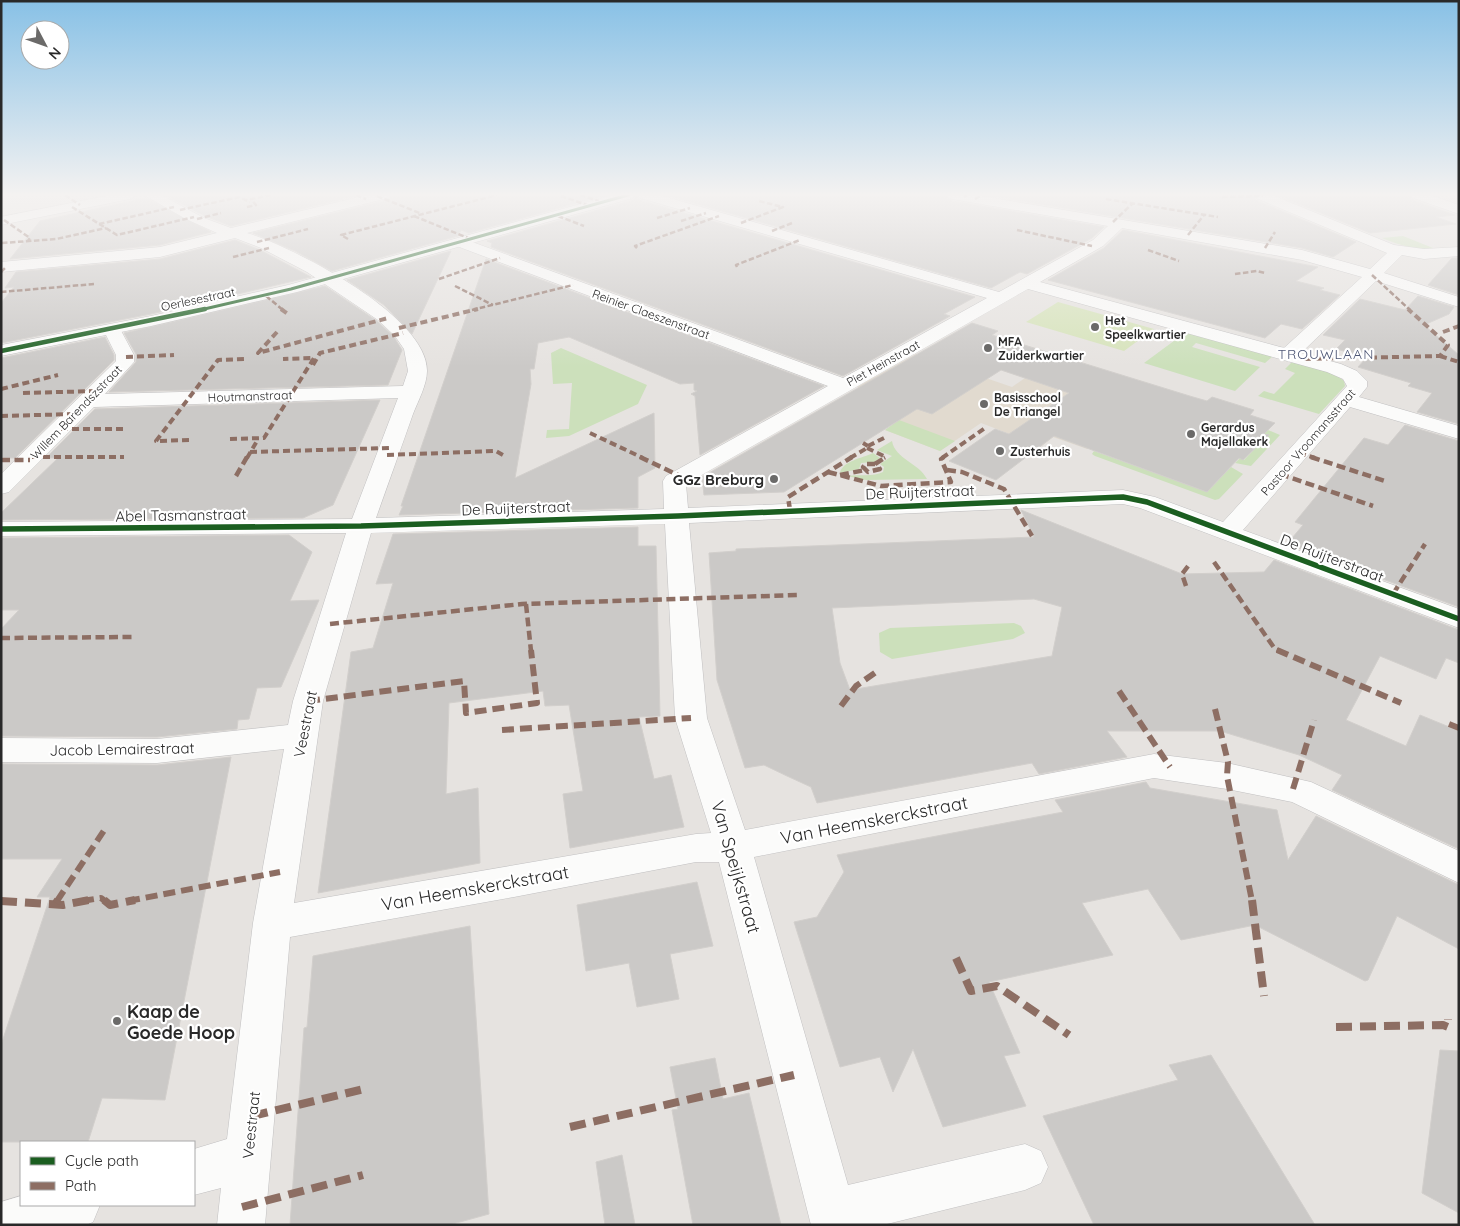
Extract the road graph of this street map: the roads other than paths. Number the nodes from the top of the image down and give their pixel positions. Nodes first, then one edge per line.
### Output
1 (155, 252) edge
2 (277, 252) edge
3 (423, 252) edge
4 (486, 252) edge
5 (842, 252) edge
6 (1081, 252) edge
7 (1286, 252) edge
8 (1396, 252) edge
9 (1412, 252) edge
10 (1445, 252) edge
11 (1, 267) edge
12 (1372, 275) junction
13 (329, 279) junction
14 (1026, 283) junction
15 (1000, 298) junction
16 (1459, 302) edge
17 (112, 329) junction
18 (1, 351) edge
19 (1288, 355) junction
20 (843, 385) junction
21 (411, 392) junction
22 (1347, 400) junction
23 (89, 401) junction
24 (1459, 433) edge
25 (1, 487) edge
26 (678, 516) junction
27 (361, 526) junction
28 (1, 529) edge
29 (1228, 532) junction
30 (1459, 619) edge
31 (303, 735) junction
32 (1, 750) edge
33 (733, 847) junction
34 (1459, 868) edge
35 (272, 923) junction
36 (247, 1157) junction
37 (1025, 1167) dead end
38 (195, 1172) edge
39 (72, 1206) edge
40 (834, 1219) edge
41 (5, 1225) edge
42 (241, 1225) edge

1 - 11 street
2 - 13 street, Veestraat
3 - 13 street, Oerlesestraat
4 - 20 street, Reinier Claeszenstraat
5 - 15 street
6 - 14 street, Piet Heinstraat
7 - 12 street
8 - 12 street
9 - 10 street
12 - 16 street
12 - 19 street
13 - 17 street, Oerlesestraat
13 - 21 street, Veestraat
14 - 15 street, Piet Heinstraat
14 - 19 street
15 - 20 street, Piet Heinstraat
17 - 18 street, Oerlesestraat
17 - 23 street, Willem Barendszstraat
19 - 22 street, Pastoor Vroomansstraat
20 - 26 street, Piet Heinstraat
21 - 23 street, Houtmanstraat
21 - 27 street, Veestraat
22 - 24 street
22 - 29 street, Pastoor Vroomansstraat
23 - 25 street, Willem Barendszstraat
26 - 27 street, De Ruijterstraat
26 - 29 street, De Ruijterstraat
26 - 33 street, Van Speijkstraat
27 - 28 street, Abel Tasmanstraat
27 - 31 street, Veestraat
29 - 30 street, De Ruijterstraat
31 - 32 street, Jacob Lemairestraat
31 - 35 street, Veestraat
33 - 34 street, Van Heemskerckstraat
33 - 35 street, Van Heemskerckstraat
33 - 40 street, Van Speijkstraat
35 - 36 street, Veestraat
36 - 38 street
36 - 42 street, Veestraat
37 - 40 street, Van Speijkstraat
39 - 41 street

